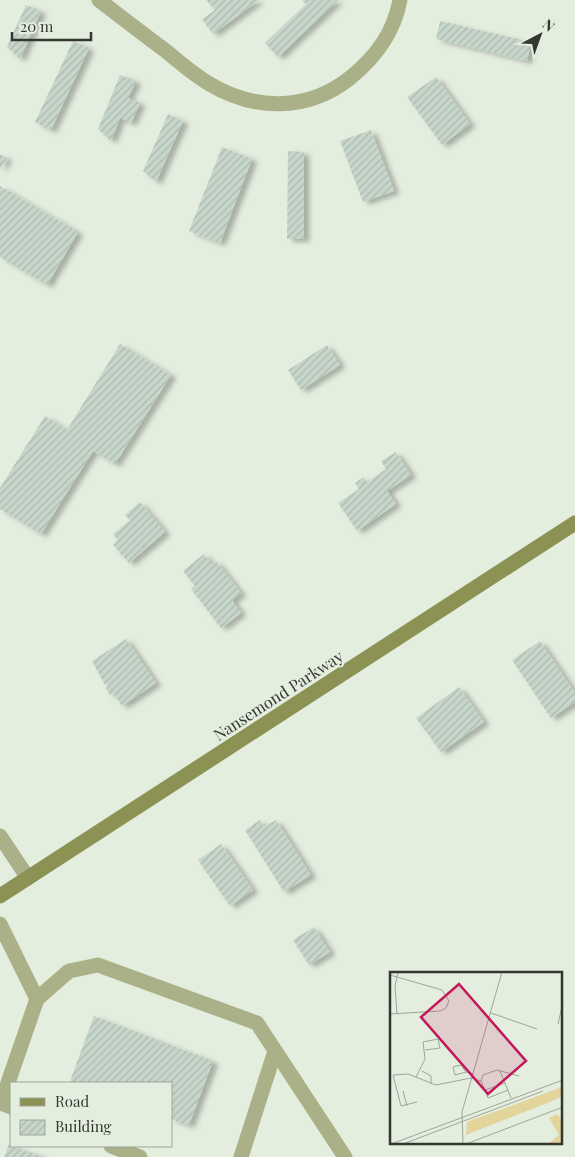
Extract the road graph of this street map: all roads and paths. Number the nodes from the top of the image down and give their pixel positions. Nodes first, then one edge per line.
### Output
1 (99, 0) edge
2 (399, 7) edge
3 (575, 523) edge
4 (0, 836) edge
5 (28, 878) junction
6 (0, 896) edge
7 (0, 924) edge
8 (38, 999) junction
9 (276, 1051) junction
10 (11, 1082) edge
11 (10, 1086) edge
12 (4, 1105) edge
13 (112, 1150) edge
14 (140, 1157) edge
15 (241, 1157) edge
16 (345, 1157) edge

1 - 2 street
3 - 5 main road, Nansemond Parkway
4 - 5 street
5 - 6 main road, Nansemond Parkway
7 - 8 street
8 - 9 street
8 - 10 street
9 - 15 street
9 - 16 street
11 - 12 street
13 - 14 street

